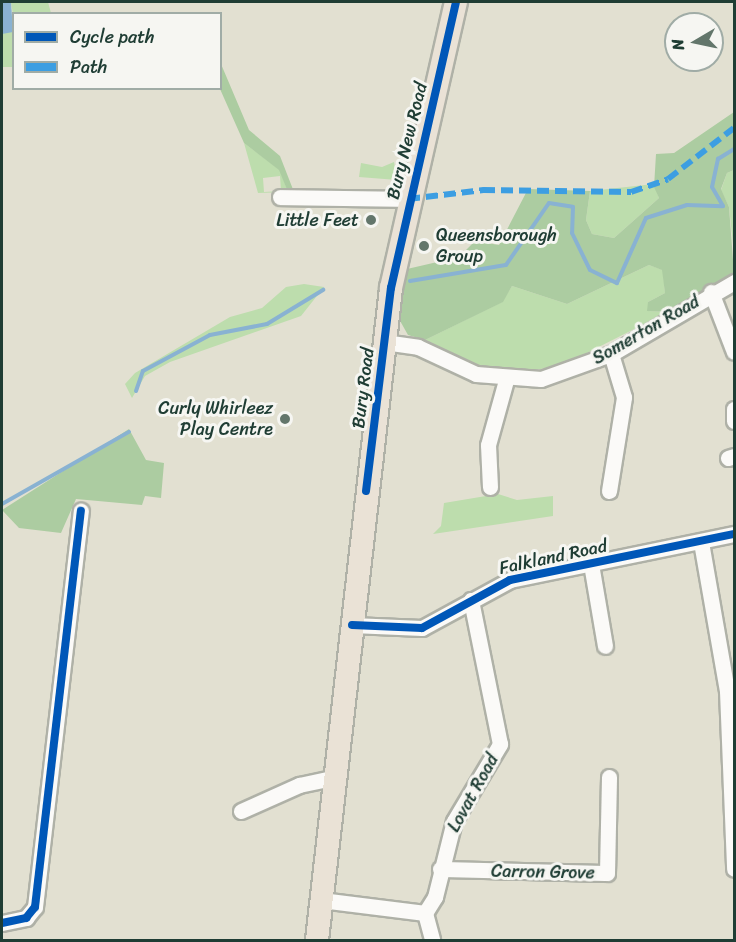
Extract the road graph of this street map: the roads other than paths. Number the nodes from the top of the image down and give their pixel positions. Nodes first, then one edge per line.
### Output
1 (456, 2) edge
2 (280, 197) dead end
3 (407, 199) junction
4 (735, 282) edge
5 (391, 288) joint
6 (711, 292) junction
7 (384, 342) junction
8 (735, 352) edge
9 (611, 354) junction
10 (506, 381) junction
11 (735, 409) edge
12 (735, 421) edge
13 (493, 480) dead end
14 (612, 480) dead end
15 (81, 511) dead end
16 (735, 534) edge
17 (701, 542) junction
18 (591, 564) junction
19 (471, 600) junction
20 (352, 625) junction
21 (605, 646) dead end
22 (731, 690) edge
23 (336, 777) junction
24 (609, 777) dead end
25 (241, 811) dead end
26 (440, 869) junction
27 (735, 869) edge
28 (425, 913) junction
29 (2, 923) edge
30 (317, 926) edge
31 (432, 940) edge

1 - 3 highway, Bury New Road
2 - 3 street
3 - 5 highway, Bury New Road
4 - 6 street, Somerton Road
5 - 7 highway, Bury Road
6 - 8 street
6 - 9 street, Somerton Road
7 - 10 street, Somerton Road
7 - 20 highway, Bury Road
9 - 10 street, Somerton Road
9 - 14 street
10 - 13 street
11 - 12 street
15 - 29 street
16 - 17 street, Falkland Road
17 - 18 street, Falkland Road
17 - 22 street
18 - 19 street, Falkland Road
18 - 21 street
19 - 20 street, Falkland Road
19 - 26 street, Lovat Road
20 - 23 highway, Bury Road
22 - 27 street
23 - 25 street
23 - 30 highway, Bury Road
24 - 26 street, Carron Grove
26 - 28 street, Lovat Road
28 - 30 street
28 - 31 street

